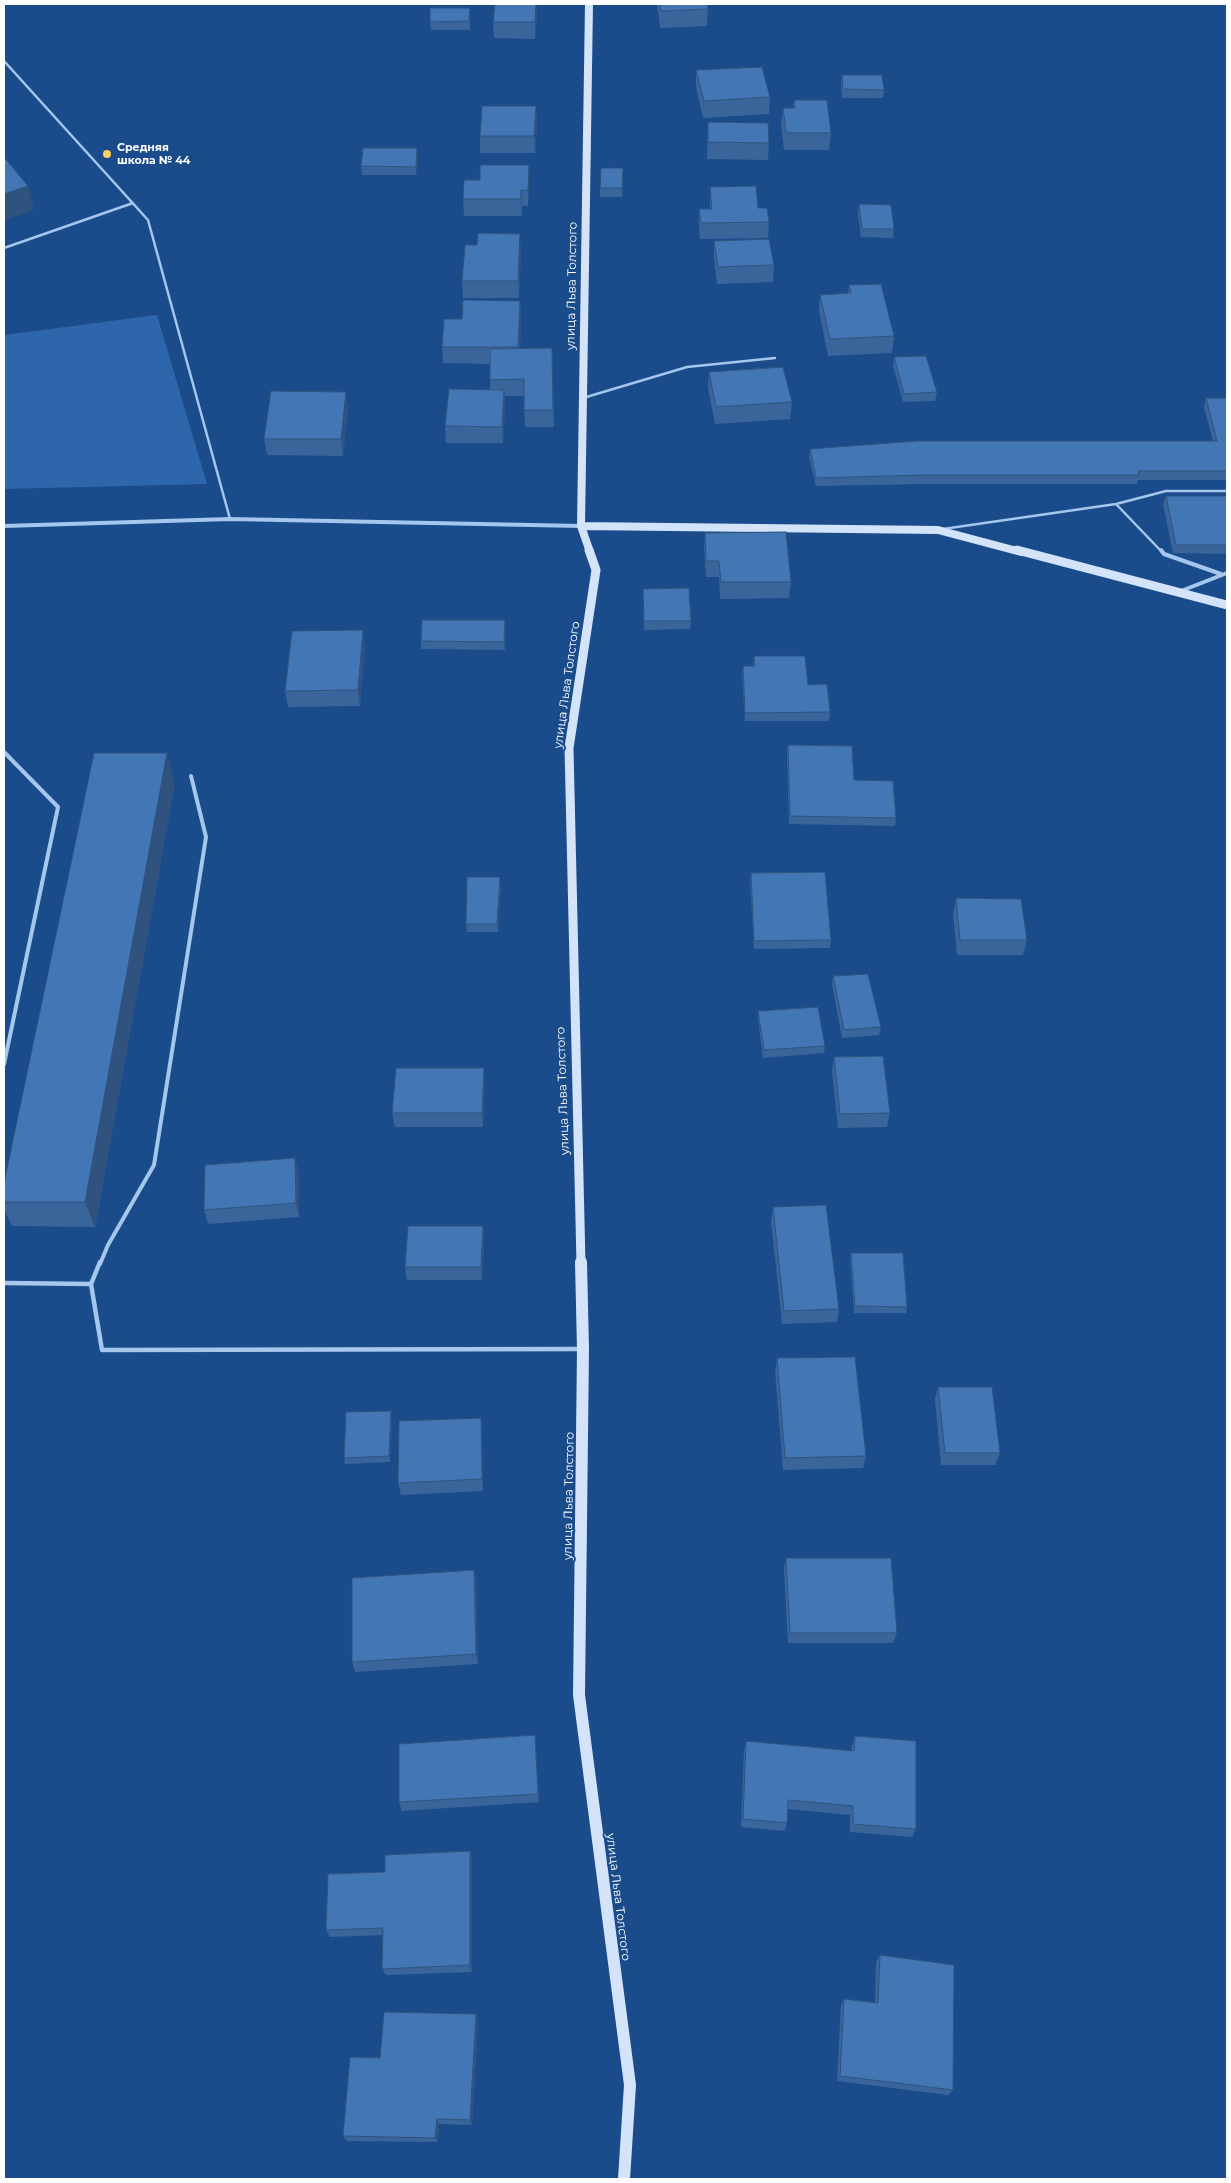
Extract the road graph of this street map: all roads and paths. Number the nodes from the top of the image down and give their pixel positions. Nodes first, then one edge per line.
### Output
1 (589, 4) edge
2 (4, 61) edge
3 (133, 203) junction
4 (4, 248) edge
5 (776, 358) dead end
6 (583, 398) junction
7 (1227, 491) edge
8 (1116, 504) junction
9 (230, 519) junction
10 (4, 526) edge
11 (581, 526) junction
12 (938, 530) junction
13 (1227, 573) edge
14 (1222, 574) junction
15 (1179, 592) junction
16 (1227, 605) edge
17 (4, 752) edge
18 (190, 776) dead end
19 (4, 1064) edge
20 (4, 1283) edge
21 (91, 1284) junction
22 (583, 1349) junction
23 (624, 2179) edge

1 - 6 street, улица Льва Толстого
2 - 3 lane
3 - 4 lane
3 - 9 lane
5 - 6 lane
6 - 11 street, улица Льва Толстого
7 - 8 lane
8 - 12 lane
8 - 14 lane
9 - 10 street
9 - 11 street
11 - 12 street
11 - 22 street, улица Льва Толстого
12 - 15 street
13 - 14 lane
14 - 15 lane
15 - 16 street
17 - 19 lane
18 - 21 lane
20 - 21 lane
21 - 22 lane
22 - 23 street, улица Льва Толстого

